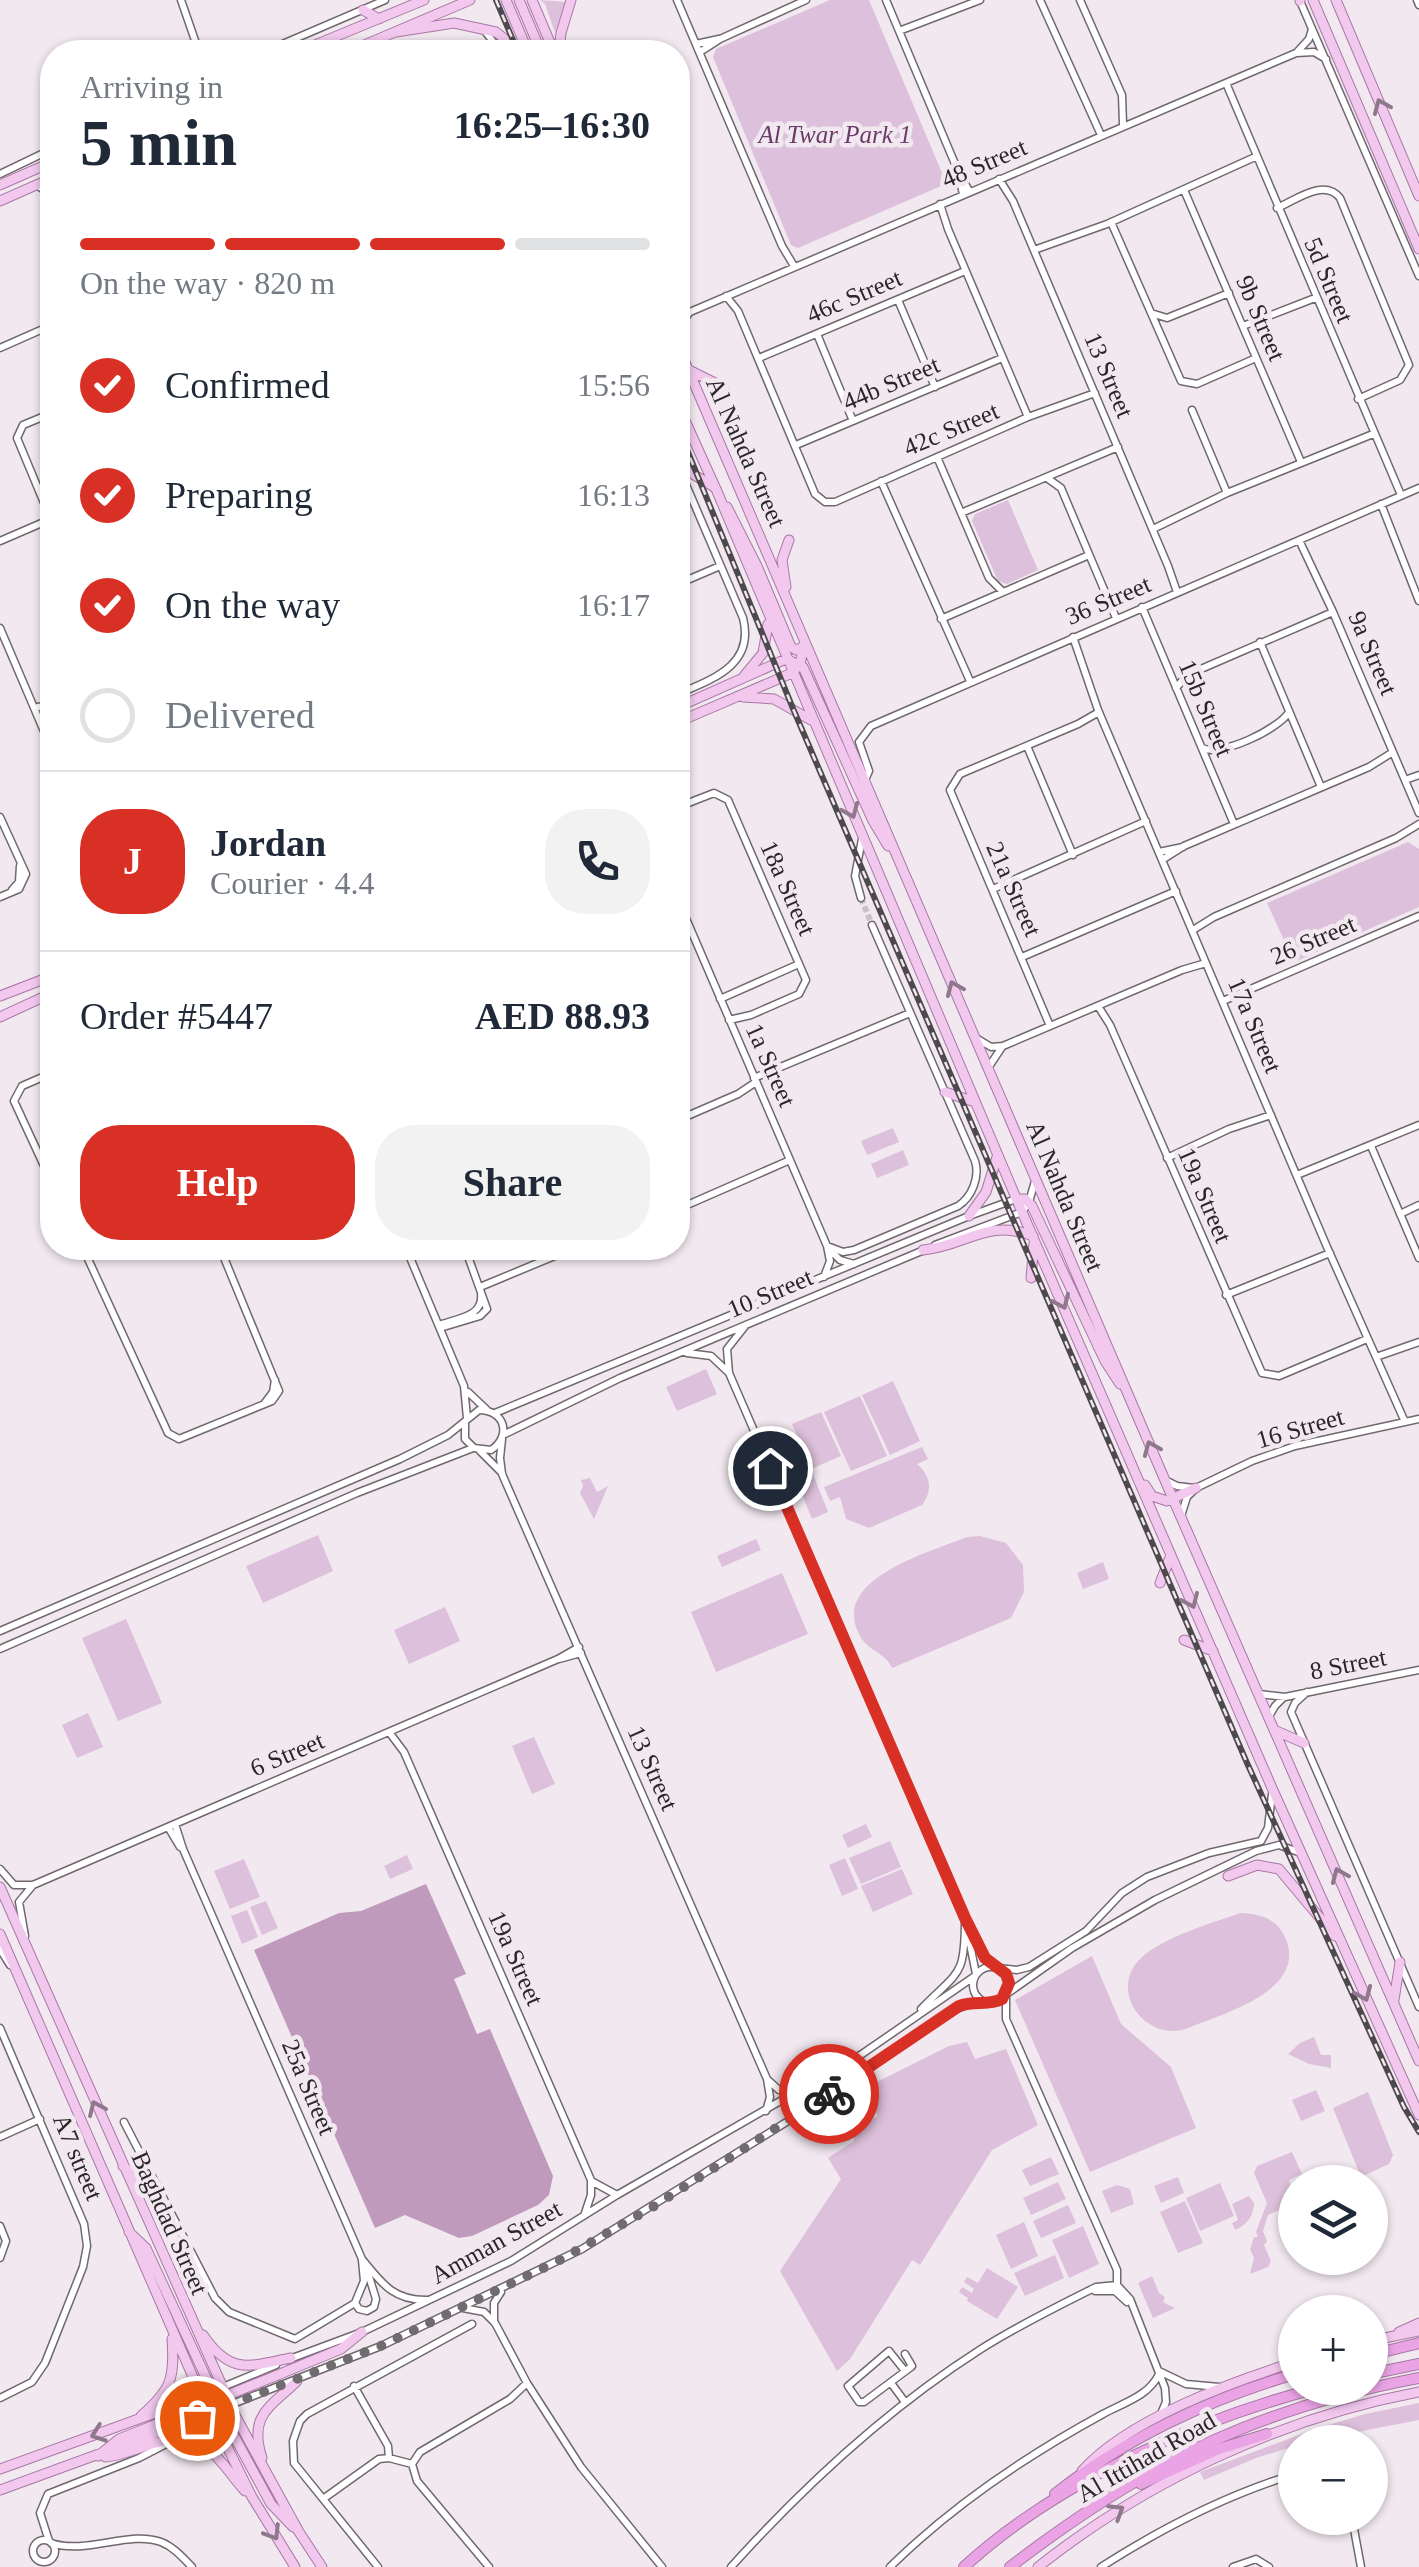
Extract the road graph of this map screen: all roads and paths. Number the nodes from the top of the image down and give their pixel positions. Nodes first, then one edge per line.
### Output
1 (181, 0) edge
2 (385, 0) edge
3 (424, 0) edge
4 (470, 0) edge
5 (506, 0) edge
6 (518, 0) edge
7 (532, 0) edge
8 (571, 0) edge
9 (677, 0) edge
10 (806, 0) edge
11 (886, 0) edge
12 (980, 0) edge
13 (1040, 0) edge
14 (1080, 0) edge
15 (1300, 0) edge
16 (1313, 0) edge
17 (1336, 0) edge
18 (363, 10) junction
19 (379, 19) junction
20 (1312, 28) junction
21 (483, 29) junction
22 (396, 32) junction
23 (900, 34) junction
24 (195, 40) edge
25 (292, 40) edge
26 (327, 40) edge
27 (377, 40) edge
28 (492, 40) edge
29 (509, 40) edge
30 (521, 40) edge
31 (536, 40) edge
32 (550, 40) edge
33 (559, 40) edge
34 (698, 48) junction
35 (1296, 53) junction
36 (1326, 59) junction
37 (1224, 84) junction
38 (1123, 126) junction
39 (1098, 136) junction
40 (40, 155) edge
41 (1256, 160) junction
42 (40, 167) edge
43 (0, 174) edge
44 (1003, 177) junction
45 (40, 184) edge
46 (0, 185) edge
47 (37, 185) junction
48 (40, 187) edge
49 (1184, 190) junction
50 (966, 193) junction
51 (1419, 196) edge
52 (0, 201) edge
53 (936, 205) junction
54 (1277, 208) junction
55 (1111, 222) junction
56 (1419, 248) edge
57 (1035, 253) junction
58 (791, 268) junction
59 (965, 271) junction
60 (1419, 276) edge
61 (737, 291) junction
62 (1228, 293) junction
63 (1314, 295) junction
64 (726, 296) junction
65 (898, 300) junction
66 (738, 311) junction
67 (690, 312) edge
68 (1150, 313) junction
69 (1243, 326) junction
70 (40, 331) edge
71 (816, 334) junction
72 (0, 348) edge
73 (758, 358) junction
74 (1002, 358) junction
75 (1256, 358) junction
76 (690, 370) edge
77 (690, 372) edge
78 (934, 386) junction
79 (723, 387) dead end
80 (1093, 390) junction
81 (1358, 398) junction
82 (1192, 410) dead end
83 (40, 418) edge
84 (1028, 418) junction
85 (853, 421) junction
86 (1371, 430) junction
87 (690, 431) edge
88 (796, 446) junction
89 (1118, 447) junction
90 (937, 456) junction
91 (1301, 462) junction
92 (690, 475) edge
93 (1047, 478) junction
94 (881, 480) junction
95 (1419, 488) edge
96 (40, 492) edge
97 (718, 493) junction
98 (1227, 493) junction
99 (690, 494) edge
100 (1399, 497) junction
101 (1377, 506) junction
102 (962, 513) junction
103 (40, 525) edge
104 (1151, 526) junction
105 (1302, 538) junction
106 (789, 540) dead end
107 (0, 541) edge
108 (1089, 555) junction
109 (720, 566) junction
110 (1419, 575) edge
111 (690, 579) edge
112 (1410, 579) junction
113 (784, 590) junction
114 (1180, 591) junction
115 (1004, 592) junction
116 (1419, 601) edge
117 (1142, 607) junction
118 (1333, 612) junction
119 (768, 616) junction
120 (1116, 618) junction
121 (941, 620) junction
122 (0, 628) edge
123 (1068, 639) junction
124 (1260, 642) junction
125 (804, 643) junction
126 (8, 646) junction
127 (0, 655) edge
128 (12, 656) junction
129 (786, 659) junction
130 (800, 664) junction
131 (792, 673) junction
132 (968, 682) junction
133 (733, 684) junction
134 (1176, 688) junction
135 (690, 689) edge
136 (735, 697) junction
137 (690, 703) edge
138 (34, 708) junction
139 (40, 708) edge
140 (1289, 712) junction
141 (1100, 715) junction
142 (690, 717) edge
143 (39, 719) edge
144 (812, 721) junction
145 (1026, 746) junction
146 (1201, 747) junction
147 (1395, 756) junction
148 (1419, 777) edge
149 (865, 780) junction
150 (1406, 783) junction
151 (1320, 787) junction
152 (690, 802) edge
153 (1419, 813) edge
154 (0, 817) edge
155 (1147, 824) junction
156 (1234, 824) junction
157 (1419, 828) edge
158 (862, 838) junction
159 (1073, 855) junction
160 (1161, 856) junction
161 (899, 860) junction
162 (992, 889) junction
163 (1176, 891) junction
164 (2, 896) edge
165 (861, 898) tunnel mouth
166 (1419, 916) edge
167 (872, 925) tunnel mouth
168 (1192, 927) junction
169 (690, 929) edge
170 (1022, 958) junction
171 (1205, 960) junction
172 (799, 964) junction
173 (40, 981) edge
174 (0, 996) edge
175 (40, 999) edge
176 (720, 999) junction
177 (1223, 1001) junction
178 (1102, 1004) junction
179 (910, 1013) junction
180 (751, 1015) junction
181 (0, 1017) edge
182 (729, 1020) junction
183 (1052, 1025) junction
184 (734, 1030) junction
185 (975, 1037) junction
186 (1003, 1046) junction
187 (988, 1068) junction
188 (40, 1078) edge
189 (757, 1083) junction
190 (945, 1092) junction
191 (976, 1102) junction
192 (1270, 1112) junction
193 (690, 1115) edge
194 (1419, 1125) edge
195 (1371, 1146) junction
196 (998, 1154) junction
197 (1166, 1156) junction
198 (40, 1158) edge
199 (790, 1160) junction
200 (1298, 1178) junction
201 (1036, 1179) junction
202 (1012, 1200) junction
203 (1030, 1202) junction
204 (690, 1204) edge
205 (1419, 1206) edge
206 (1017, 1213) junction
207 (1400, 1214) junction
208 (934, 1215) junction
209 (969, 1216) junction
210 (951, 1223) junction
211 (888, 1235) junction
212 (1034, 1238) junction
213 (828, 1246) junction
214 (923, 1250) junction
215 (1328, 1250) junction
216 (876, 1256) junction
217 (1419, 1258) edge
218 (89, 1260) edge
219 (225, 1260) edge
220 (411, 1260) edge
221 (470, 1260) edge
222 (545, 1260) edge
223 (856, 1264) junction
224 (823, 1278) junction
225 (1031, 1278) dead end
226 (480, 1287) junction
227 (1226, 1294) junction
228 (746, 1325) junction
229 (440, 1327) junction
230 (1368, 1339) junction
231 (1419, 1342) edge
232 (682, 1353) junction
233 (1376, 1357) junction
234 (728, 1373) junction
235 (1094, 1374) junction
236 (464, 1386) junction
237 (1130, 1398) junction
238 (490, 1411) junction
239 (1419, 1419) edge
240 (466, 1420) junction
241 (1401, 1422) junction
242 (503, 1437) junction
243 (477, 1449) junction
244 (502, 1474) junction
245 (1165, 1480) junction
246 (1196, 1488) junction
247 (1173, 1499) junction
248 (1181, 1516) junction
249 (1171, 1555) junction
250 (1160, 1583) dead end
251 (0, 1631) edge
252 (1184, 1640) dead end
253 (0, 1646) edge
254 (580, 1650) junction
255 (1213, 1651) junction
256 (1419, 1670) edge
257 (1308, 1692) junction
258 (1258, 1694) junction
259 (1286, 1696) junction
260 (1268, 1718) junction
261 (402, 1726) junction
262 (1274, 1730) junction
263 (389, 1732) junction
264 (1304, 1742) junction
265 (403, 1750) junction
266 (1272, 1788) junction
267 (172, 1825) junction
268 (1302, 1854) junction
269 (0, 1869) edge
270 (1228, 1876) dead end
271 (33, 1885) junction
272 (0, 1886) edge
273 (965, 1918) junction
274 (0, 1934) edge
275 (24, 1942) junction
276 (1341, 1942) junction
277 (0, 1949) edge
278 (1400, 1962) junction
279 (996, 1967) junction
280 (976, 1975) junction
281 (1395, 1984) junction
282 (1409, 1984) junction
283 (26, 1992) junction
284 (1007, 1994) junction
285 (985, 2002) junction
286 (1394, 2002) junction
287 (1419, 2007) edge
288 (916, 2015) junction
289 (1006, 2019) junction
290 (0, 2028) edge
291 (1419, 2061) edge
292 (767, 2079) junction
293 (794, 2094) junction
294 (766, 2111) junction
295 (1419, 2115) edge
296 (40, 2119) junction
297 (124, 2122) dead end
298 (0, 2137) edge
299 (121, 2164) junction
300 (592, 2182) junction
301 (159, 2188) junction
302 (616, 2195) junction
303 (585, 2214) junction
304 (1, 2228) edge
305 (128, 2230) junction
306 (0, 2258) edge
307 (363, 2261) junction
308 (507, 2286) junction
309 (1116, 2286) junction
310 (1080, 2296) junction
311 (434, 2300) junction
312 (355, 2303) junction
313 (463, 2308) junction
314 (1136, 2316) junction
315 (495, 2323) junction
316 (1419, 2323) edge
317 (194, 2324) junction
318 (472, 2324) dead end
319 (172, 2331) junction
320 (1419, 2331) edge
321 (362, 2332) junction
322 (1393, 2336) junction
323 (1388, 2337) edge
324 (1419, 2344) edge
325 (1388, 2351) edge
326 (905, 2354) dead end
327 (292, 2358) junction
328 (1419, 2364) edge
329 (1278, 2368) edge
330 (1388, 2370) edge
331 (905, 2372) junction
332 (1159, 2372) junction
333 (1419, 2378) edge
334 (1278, 2380) edge
335 (297, 2381) junction
336 (890, 2382) junction
337 (527, 2383) junction
338 (354, 2386) junction
339 (1222, 2387) junction
340 (532, 2392) junction
341 (1145, 2392) junction
342 (1419, 2394) edge
343 (0, 2398) edge
344 (510, 2398) junction
345 (1166, 2398) junction
346 (216, 2401) junction
347 (1278, 2401) edge
348 (905, 2402) junction
349 (1159, 2417) junction
350 (136, 2420) junction
351 (1267, 2434) junction
352 (175, 2438) junction
353 (98, 2456) junction
354 (389, 2458) junction
355 (412, 2464) junction
356 (0, 2469) edge
357 (267, 2475) junction
358 (1077, 2477) junction
359 (1278, 2480) edge
360 (0, 2490) edge
361 (1121, 2490) junction
362 (252, 2498) junction
363 (323, 2500) junction
364 (1043, 2504) junction
365 (299, 2532) junction
366 (1355, 2535) edge
367 (50, 2542) junction
368 (68, 2548) junction
369 (47, 2562) edge
370 (1235, 2566) edge
371 (192, 2567) edge
372 (296, 2567) edge
373 (322, 2567) edge
374 (378, 2567) edge
375 (487, 2567) edge
376 (662, 2567) edge
377 (731, 2567) edge
378 (890, 2567) edge
379 (964, 2567) edge
380 (1010, 2567) edge
381 (1038, 2567) edge
382 (1101, 2567) edge
383 (1267, 2567) edge
384 (1362, 2567) edge

1 - 24 street
2 - 18 street
3 - 19 main road
4 - 22 main road
5 - 30 main road
6 - 31 main road
7 - 32 main road
8 - 33 main road
9 - 34 street
10 - 34 street
11 - 23 street
12 - 23 street
13 - 39 street
14 - 38 street
15 - 20 street
16 - 56 main road
51 -> 17 main road
18 - 19 main road
18 - 25 street
19 - 26 main road
20 - 35 street
20 - 36 street
21 - 22 main road
21 - 28 street
21 - 29 main road
22 - 27 main road
23 - 50 street
34 - 58 street
35 - 36 street
35 - 37 street, 48 Street
36 - 60 street
37 - 38 street, 48 Street
37 - 41 street, 5d Street
38 - 39 street, 48 Street
39 - 44 street, 48 Street
40 - 43 street
41 - 49 street
41 - 54 street, 5d Street
42 - 46 main road
44 - 50 street, 48 Street
44 - 57 street, 13 Street
45 - 47 main road
47 - 48 street
47 - 52 main road
49 - 55 street
49 - 62 street, 9b Street
50 - 53 street, 48 Street
53 - 58 street, 48 Street
53 - 59 street
54 - 63 street, 5d Street
54 - 81 street
55 - 57 street
55 - 68 street
57 - 80 street, 13 Street
58 - 61 street, 48 Street
59 - 65 street, 46c Street
59 - 74 street
61 - 64 street, 48 Street
61 - 66 street
62 - 68 street
62 - 69 street, 9b Street
63 - 69 street
63 - 81 street, 5d Street
64 - 66 street
64 - 67 street, 48 Street
65 - 71 street, 46c Street
65 - 78 street
66 - 73 street
68 - 75 street
69 - 75 street, 9b Street
70 - 72 street
71 - 73 street, 46c Street
71 - 85 street
73 - 88 street
74 - 78 street, 44b Street
74 - 84 street
75 - 91 street, 9b Street
76 - 79 main road
77 - 113 main road, Al Nahda Street
78 - 85 street, 44b Street
80 - 84 street, 42c Street
80 - 89 street, 13 Street
81 - 86 street, 5d Street
82 - 98 street
83 - 96 street
84 - 90 street, 42c Street
85 - 88 street, 44b Street
86 - 91 street
86 - 100 street, 5d Street
87 - 97 main road, Al Nahda Street
88 - 94 street, 42c Street
89 - 93 street
89 - 104 street, 13 Street
90 - 94 street, 42c Street
90 - 102 street
91 - 98 street
92 - 97 main road
93 - 102 street
93 - 108 street
94 - 121 street
95 - 100 street, 36 Street
97 - 119 main road, Al Nahda Street
97 - 125 main road
98 - 104 street
99 - 109 street
100 - 101 street, 36 Street
101 - 105 street, 36 Street
101 - 112 street
102 - 115 street
103 - 107 street
104 - 114 street, 13 Street
105 - 114 street, 36 Street
105 - 118 street, 9a Street
106 - 113 main road
108 - 115 street
108 - 120 street
109 - 111 street
109 - 135 street
110 - 112 street
112 - 116 street
113 - 125 main road, Al Nahda Street
114 - 117 street, 36 Street
115 - 121 street
117 - 120 street, 36 Street
117 - 134 street, 15b Street
118 - 124 street
118 - 147 street, 9a Street
119 - 129 main road, Al Nahda Street
119 - 133 main road
120 - 123 street, 36 Street
121 - 132 street
122 - 126 street
123 - 132 street, 36 Street
123 - 141 street, 17a Street
124 - 134 street
124 - 140 street
125 - 130 main road
125 - 149 main road, Al Nahda Street
126 - 127 street
126 - 128 street
127 - 128 street
128 - 138 street
129 - 130 main road
129 - 131 main road, Al Nahda Street
129 - 133 main road
130 - 131 main road
130 - 161 main road
131 - 136 main road
131 - 144 main road, Al Nahda Street
132 - 149 street, 36 Street
133 - 137 main road
134 - 146 street, 15b Street
136 - 142 main road
136 - 144 main road
138 - 139 street
138 - 143 street
140 - 146 street
140 - 151 street
141 - 145 street
141 - 155 street, 17a Street
144 -> 158 main road, Al Nahda Street
145 - 159 street
145 - 162 street, 21a Street
146 - 156 street, 15b Street
147 - 150 street, 9a Street
147 - 151 street
148 - 150 street
149 - 161 main road, Al Nahda Street
150 - 153 street, 9a Street
151 - 156 street
152 - 172 street, 18a Street
154 - 164 street
155 - 159 street
155 - 160 street, 17a Street
156 - 160 street
157 - 168 street
158 - 165 street
158 - 191 main road, Al Nahda Street
159 - 162 street
160 - 163 street, 17a Street
185 -> 161 main road, Al Nahda Street
162 - 170 street, 21a Street
163 - 168 street, 17a Street
163 - 170 street
166 - 177 street, 26 Street
167 - 179 street
168 - 171 street, 17a Street
169 - 176 street, 1a Street
170 - 183 street, 21a Street
171 - 177 street, 17a Street
171 - 178 street
172 - 176 street
172 - 180 street, 18a Street
173 - 174 main road
175 - 181 main road
176 - 182 street, 1a Street
177 - 192 street, 17a Street
178 - 183 street
178 - 197 street, 19a Street
179 - 189 street
179 - 190 street
180 - 182 street, 18a Street
180 - 184 street, 18a Street
182 - 184 street, 1a Street
183 - 186 street
184 - 189 street, 1a Street
185 - 186 street
185 - 187 main road, Al Nahda Street
186 - 187 street
187 - 201 main road, Al Nahda Street
188 - 198 street
189 - 193 street
189 - 199 street, 1a Street
190 - 191 main road
190 - 208 street
191 - 196 main road, Al Nahda Street
192 - 197 street
192 - 200 street, 17a Street
194 - 195 street
195 - 200 street
195 - 207 street
196 - 202 main road, Al Nahda Street
196 - 209 main road
197 - 227 street, 19a Street
199 - 204 street
199 - 213 street, 1a Street
200 - 215 street, 17a Street
201 - 203 street
201 - 237 main road, Al Nahda Street
202 - 203 main road
202 - 206 main road, Al Nahda Street
202 - 209 street, 10 Street
203 - 206 street
203 - 237 main road
205 - 207 street
206 - 212 main road, Al Nahda Street
206 - 214 street, 10 Street
207 - 217 street
208 - 210 street
208 - 211 street
209 - 210 street, 10 Street
210 - 216 street, 10 Street
211 - 213 street
211 - 216 street
212 - 214 main road
212 - 225 main road
212 -> 235 main road, Al Nahda Street
213 - 223 street
213 - 224 street
214 - 228 street, 10 Street
215 - 227 street
215 - 230 street, 17a Street
216 - 223 street, 10 Street
218 - 219 street
220 - 229 street
221 - 226 street
222 - 226 street
223 - 224 street, 10 Street
224 - 238 street, 10 Street
226 - 229 street
227 - 230 street, 19a Street
228 - 232 street, 10 Street
228 - 234 street
229 - 236 street
230 - 233 street, 17a Street
231 - 233 street
232 - 234 street
232 - 242 street, 10 Street
233 - 241 street, 17a Street
234 - 273 street
235 - 247 main road
235 - 249 main road, Al Nahda Street
236 - 238 street
236 - 240 street
245 -> 237 main road, Al Nahda Street
238 - 240 street
238 - 242 street
239 - 241 street, 16 Street
240 - 243 street
240 - 251 street
241 - 246 street, 16 Street
242 - 243 street
242 - 244 street, 13 Street
243 - 244 street, 13 Street
243 - 253 street
244 - 254 street, 13 Street
245 - 246 street
245 - 247 main road, Al Nahda Street
246 - 247 main road
246 - 248 street
247 - 248 main road, Al Nahda Street
248 - 258 main road, Al Nahda Street
249 - 250 main road
249 -> 255 main road, Al Nahda Street
252 - 255 main road
254 - 261 street, 6 Street
254 - 292 street, 13 Street
255 - 266 main road, Al Nahda Street
256 - 257 street, 8 Street
257 - 259 street, 8 Street
257 - 264 street
258 - 259 street, 8 Street
258 - 260 main road, Al Nahda Street
259 - 260 street, 8 Street
260 - 262 main road, Al Nahda Street
261 - 263 street, 6 Street
261 - 265 street, 19a Street
262 - 264 main road
286 -> 262 main road, Al Nahda Street
263 - 265 street, 19a Street
263 - 267 street, 6 Street
264 - 278 street
265 - 300 street, 19a Street
266 - 268 main road, Al Nahda Street
266 - 279 street
267 - 271 street, 6 Street
267 - 307 street, 25a Street
268 - 276 main road, Al Nahda Street
268 - 284 street
269 - 271 street
270 - 276 main road
271 - 275 street
272 - 275 main road, Baghdad Street
273 - 279 street
273 - 280 street
273 - 288 street
274 - 283 main road, Baghdad Street
299 -> 275 main road, Baghdad Street
276 -> 295 main road, Al Nahda Street
277 - 283 street
278 - 281 main road
278 - 282 street
279 - 280 street
279 - 284 street
280 - 285 street
280 - 288 street, Amman Street
281 - 282 street
281 - 286 main road
282 - 287 street
283 - 305 main road, Baghdad Street
284 - 285 street
284 - 289 street
285 - 289 street
285 - 308 street, Amman Street
286 - 291 main road, Al Nahda Street
288 - 293 street, Amman Street
289 - 309 street
290 - 296 street, A7 street
292 - 293 street
292 - 294 street, 13 Street
293 - 294 street, Amman Street
294 - 302 street, Amman Street
296 - 298 street
296 - 343 street, A7 street
297 - 301 street
299 - 301 main road
299 - 317 main road, Baghdad Street
300 - 302 street
300 - 303 street
301 - 312 street
302 - 303 street, Amman Street
303 - 311 street, Amman Street
304 - 306 street
305 - 319 main road, Baghdad Street
305 - 346 main road
307 - 311 street, 25a Street
307 - 312 street
307 - 312 street
308 - 313 street, Amman Street
308 - 315 street
309 - 310 street
309 - 314 street
310 - 314 street
310 - 348 street
311 - 321 street, Amman Street
313 - 315 street
313 - 335 street, Amman Street
314 - 332 street
315 - 337 street
316 - 322 main road
317 - 327 main road
317 - 346 main road, Baghdad Street
318 - 338 street
319 - 346 main road, Baghdad Street
319 - 350 main road
320 - 322 main road
321 - 327 street, Amman Street
321 - 346 main road
322 - 323 main road
324 - 325 highway
326 - 331 street
327 - 346 street, Amman Street
328 - 330 highway
329 - 339 main road, Al Ittihad Road
331 - 336 street
331 - 336 street
332 - 339 street
332 - 341 street
332 - 345 street
333 - 361 highway, Al Ittihad Road
334 - 358 highway
335 - 346 street, Amman Street
335 - 357 main road
336 - 348 street
337 - 340 street
337 - 344 street
338 - 354 street
338 - 363 street
339 - 349 main road, Al Ittihad Road
340 - 344 street
340 - 376 street
341 - 345 street
341 - 378 street
342 - 351 main road
344 - 355 street
345 - 349 street
346 - 350 main road, Amman Street
346 - 353 main road
346 - 357 main road, Baghdad Street
346 - 362 main road, Baghdad Street
346 - 365 main road
347 - 364 highway, Al Ittihad Road
348 - 377 street
349 - 358 main road, Al Ittihad Road
350 -> 356 main road, Amman Street
351 - 361 highway
381 -> 351 main road
352 - 353 main road
352 - 362 main road
352 - 367 street
353 - 360 main road
354 - 355 street
354 - 363 street
355 - 375 street
357 - 365 main road, Baghdad Street
358 - 364 highway
359 - 382 street
361 - 380 highway, Al Ittihad Road
362 -> 372 main road, Baghdad Street
363 - 374 street
364 - 379 highway, Al Ittihad Road
365 - 373 main road, Baghdad Street
366 - 384 street
367 - 368 street
367 - 369 street
367 - 369 street
368 - 369 street
368 - 371 street
370 - 383 street

